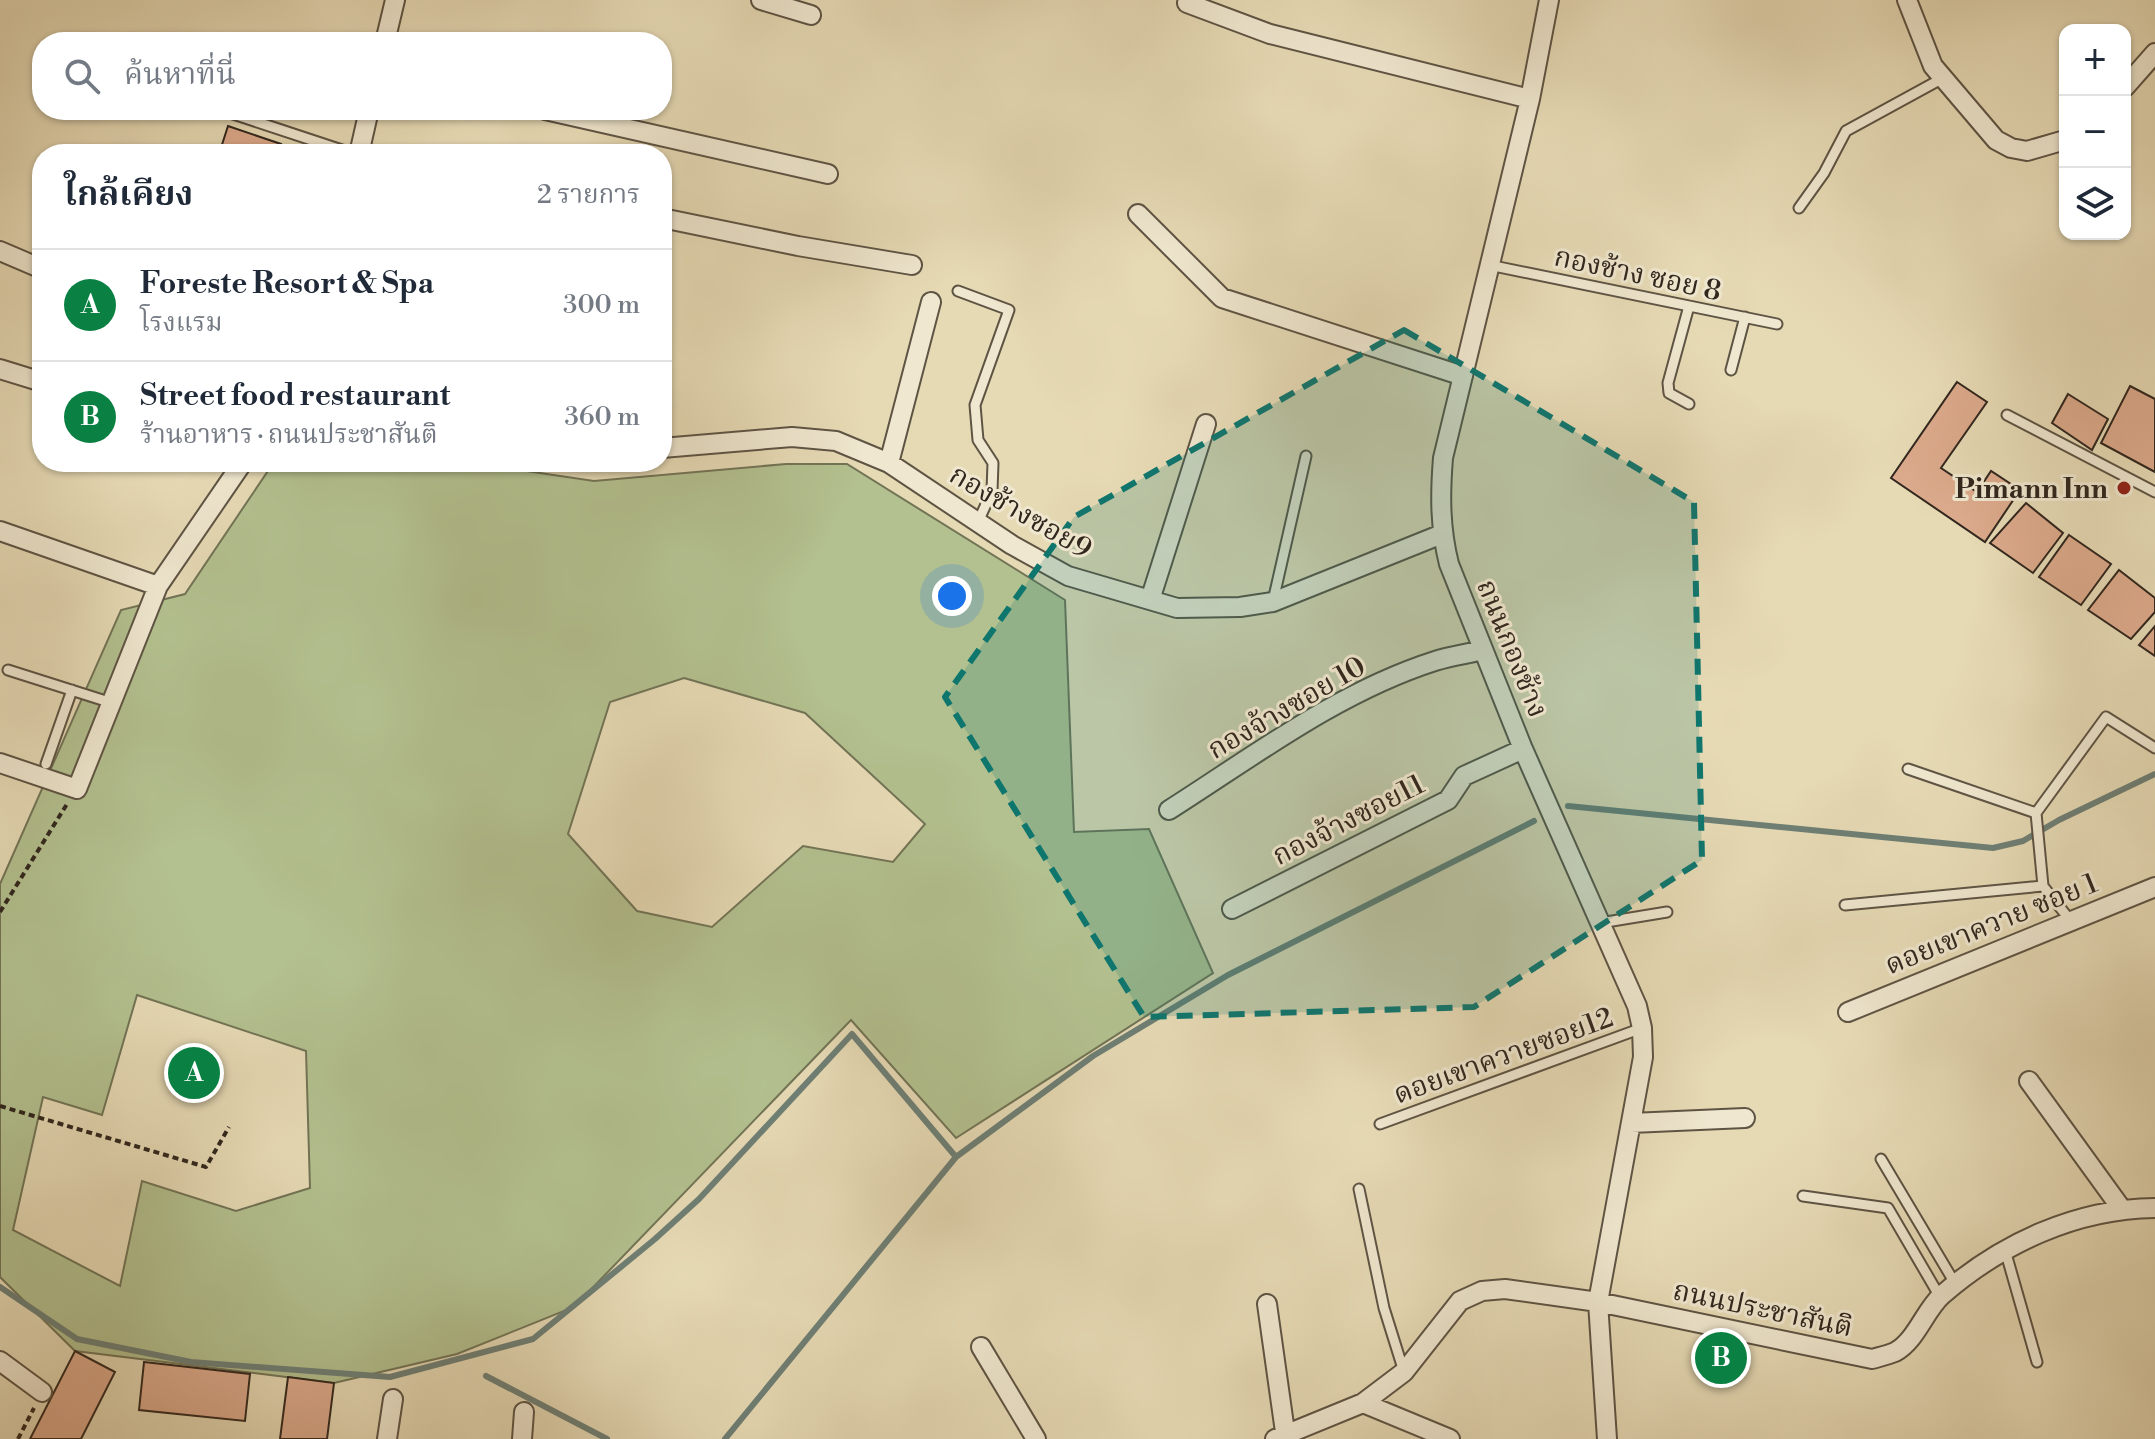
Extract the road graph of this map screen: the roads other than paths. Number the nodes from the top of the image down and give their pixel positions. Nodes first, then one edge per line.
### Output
1 (395, 0) edge
2 (761, 0) edge
3 (1549, 0) edge
4 (1907, 0) edge
5 (1187, 3) dead end
6 (811, 15) dead end
7 (387, 32) edge
8 (2155, 53) edge
9 (2131, 80) edge
10 (1949, 84) junction
11 (1530, 99) junction
12 (252, 120) edge
13 (366, 120) edge
14 (589, 120) edge
15 (2059, 142) edge
16 (325, 144) edge
17 (359, 144) edge
18 (828, 174) dead end
19 (1799, 208) dead end
20 (1138, 214) dead end
21 (672, 220) edge
22 (0, 251) edge
23 (32, 265) edge
24 (912, 265) dead end
25 (1489, 265) junction
26 (958, 291) dead end
27 (931, 302) dead end
28 (1689, 306) junction
29 (1745, 317) junction
30 (1777, 324) dead end
31 (0, 369) edge
32 (1731, 370) dead end
33 (1463, 376) junction
34 (32, 379) edge
35 (1689, 404) dead end
36 (2007, 415) dead end
37 (1206, 424) dead end
38 (672, 447) edge
39 (1306, 456) dead end
40 (889, 463) junction
41 (236, 472) edge
42 (2155, 492) edge
43 (978, 522) junction
44 (0, 531) edge
45 (1442, 534) junction
46 (158, 586) junction
47 (1150, 600) junction
48 (1273, 602) junction
49 (1483, 650) junction
50 (8, 670) dead end
51 (72, 690) junction
52 (112, 703) junction
53 (2155, 748) edge
54 (1523, 749) junction
55 (0, 763) edge
56 (46, 764) dead end
57 (1908, 769) dead end
58 (1169, 810) dead end
59 (2036, 813) junction
60 (2043, 886) junction
61 (2155, 887) edge
62 (1845, 905) dead end
63 (1232, 909) dead end
64 (1667, 912) dead end
65 (2070, 920) junction
66 (1600, 923) junction
67 (1848, 1012) dead end
68 (1642, 1028) junction
69 (2029, 1081) dead end
70 (1745, 1118) dead end
71 (1631, 1123) junction
72 (1380, 1124) dead end
73 (1881, 1159) dead end
74 (1359, 1189) dead end
75 (1803, 1196) dead end
76 (2121, 1208) junction
77 (2155, 1208) edge
78 (2005, 1248) junction
79 (1956, 1285) junction
80 (1940, 1297) junction
81 (1598, 1302) junction
82 (1267, 1304) dead end
83 (981, 1347) dead end
84 (0, 1361) edge
85 (2037, 1362) dead end
86 (1404, 1372) junction
87 (42, 1392) road end
88 (393, 1399) dead end
89 (1363, 1403) junction
90 (524, 1412) dead end
91 (1282, 1438) edge
92 (387, 1439) edge
93 (522, 1439) edge
94 (1036, 1439) edge
95 (1450, 1439) edge
96 (1607, 1439) edge

1 - 7 street
2 - 6 street
3 - 11 street, ถนนกองช้าง
4 - 10 street
5 - 11 street
8 - 9 street
10 - 15 street
10 - 19 lane
11 - 25 street, ถนนกองช้าง
12 - 16 lane
13 - 17 street
14 - 18 street
20 - 33 street
21 - 24 street
22 - 23 street
25 - 28 lane, กองช้าง ซอย 8
25 - 33 street, ถนนกองช้าง
26 - 43 lane
27 - 40 street
28 - 29 lane, กองช้าง ซอย 8
28 - 35 lane
29 - 30 lane, กองช้าง ซอย 8
29 - 32 lane
31 - 34 street
33 - 45 street, ถนนกองช้าง
36 - 42 lane
37 - 47 street
38 - 40 street, กองช้างซอย9
39 - 48 lane
40 - 43 street, กองช้างซอย9
41 - 46 street
43 - 47 street, กองช้างซอย9
44 - 46 street
45 - 48 street, กองช้างซอย9
45 - 49 street, ถนนกองช้าง
46 - 52 street
47 - 48 street, กองช้างซอย9
49 - 54 street, ถนนกองช้าง
49 - 58 street, กองจ้างซอย 10
50 - 51 lane
51 - 52 lane
51 - 56 lane
52 - 55 street
53 - 59 lane
54 - 63 street, กองจ้างซอย11
54 - 66 street, ถนนกองช้าง
57 - 59 lane
59 - 60 lane
60 - 62 lane
60 - 65 lane
61 - 65 street, ดอยเขาควาย ซอย 1
64 - 66 lane
65 - 67 street, ดอยเขาควาย ซอย 1
66 - 68 street, ถนนกองช้าง
68 - 71 street, ถนนกองช้าง
68 - 72 lane, ดอยเขาควายซอย12
69 - 76 street
70 - 71 street
71 - 81 street, ถนนกองช้าง
73 - 79 lane
74 - 86 lane
75 - 80 lane
76 - 77 street, ถนนประชาสันติ
76 - 78 street, ถนนประชาสันติ
78 - 79 street, ถนนประชาสันติ
78 - 85 lane
79 - 80 street, ถนนประชาสันติ
80 - 81 street, ถนนประชาสันติ
81 - 86 street, ถนนประชาสันติ
81 - 96 street, ถนนกองช้าง
82 - 91 street
83 - 94 street
84 - 87 street
86 - 89 street, ถนนประชาสันติ
88 - 92 street
89 - 91 street, ถนนประชาสันติ
89 - 95 street
90 - 93 street

